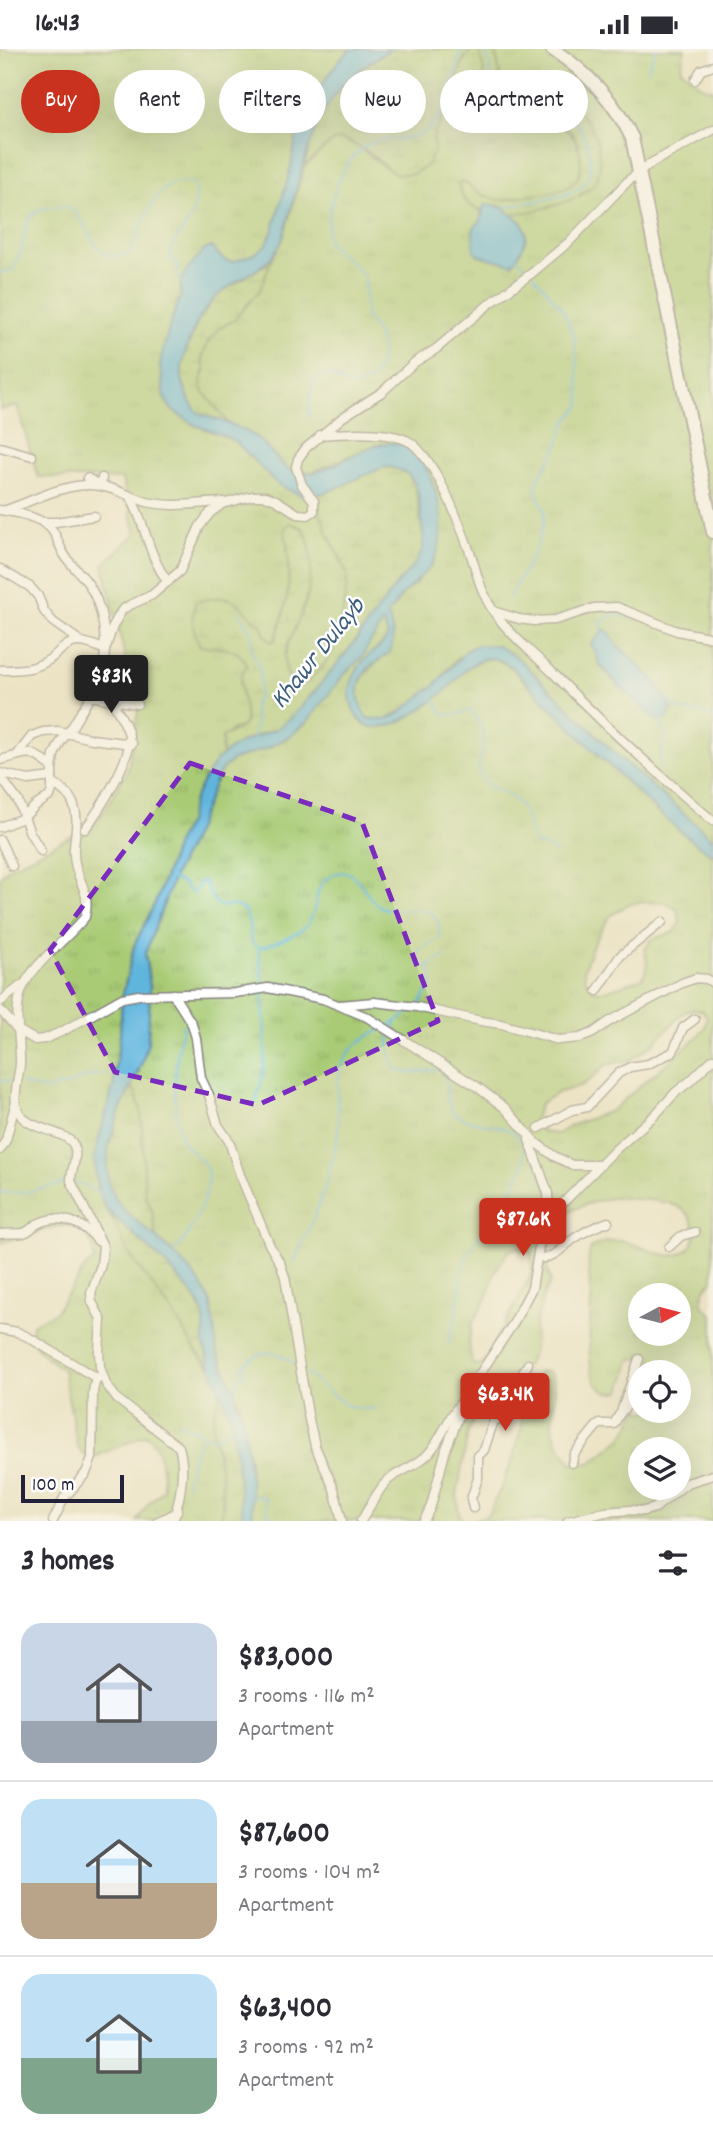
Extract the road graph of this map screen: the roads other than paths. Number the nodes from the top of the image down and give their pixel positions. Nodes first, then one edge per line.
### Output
1 (552, 49) edge
2 (713, 66) edge
3 (695, 80) dead end
4 (713, 130) edge
5 (640, 173) junction
6 (320, 435) junction
7 (0, 447) edge
8 (32, 456) dead end
9 (87, 478) dead end
10 (102, 482) junction
11 (129, 495) junction
12 (226, 502) junction
13 (1, 511) edge
14 (94, 516) dead end
15 (40, 521) junction
16 (713, 532) edge
17 (0, 569) edge
18 (168, 582) junction
19 (493, 611) junction
20 (713, 638) edge
21 (80, 641) junction
22 (105, 650) junction
23 (105, 662) junction
24 (2, 668) edge
25 (90, 696) junction
26 (112, 700) junction
27 (136, 704) dead end
28 (68, 732) junction
29 (131, 744) junction
30 (18, 754) junction
31 (0, 760) edge
32 (52, 767) junction
33 (0, 774) edge
34 (52, 780) junction
35 (23, 818) junction
36 (713, 821) edge
37 (0, 827) edge
38 (85, 829) dead end
39 (0, 840) edge
40 (41, 851) dead end
41 (12, 866) dead end
42 (662, 922) dead end
43 (27, 980) junction
44 (713, 983) edge
45 (597, 991) dead end
46 (173, 993) junction
47 (0, 1002) edge
48 (337, 1005) junction
49 (0, 1010) edge
50 (695, 1019) dead end
51 (18, 1030) junction
52 (713, 1059) edge
53 (15, 1105) junction
54 (540, 1128) dead end
55 (525, 1131) junction
56 (0, 1150) edge
57 (601, 1165) junction
58 (549, 1220) junction
59 (608, 1223) dead end
60 (695, 1232) dead end
61 (0, 1234) edge
62 (669, 1247) dead end
63 (103, 1249) junction
64 (544, 1258) dead end
65 (1, 1332) edge
66 (639, 1359) dead end
67 (527, 1364) dead end
68 (96, 1377) junction
69 (106, 1384) junction
70 (467, 1398) junction
71 (628, 1405) edge
72 (622, 1409) junction
73 (572, 1463) dead end
74 (713, 1475) edge
75 (473, 1508) dead end
76 (177, 1511) junction
77 (53, 1521) edge
78 (158, 1521) edge
79 (173, 1521) edge
80 (342, 1521) edge
81 (361, 1521) edge
82 (424, 1521) edge
83 (568, 1521) edge

1 - 5 main road
2 - 3 street
4 - 5 street
5 - 6 street
5 - 16 main road
6 - 12 street
6 - 19 street
7 - 8 street
9 - 10 street
10 - 11 street
10 - 13 street
11 - 12 street
11 - 18 street
12 - 18 street
13 - 15 street
14 - 15 street
15 - 22 street
17 - 21 street
18 - 22 street
19 - 20 street
19 - 36 street
21 - 22 street
21 - 24 street
22 - 23 street
23 - 25 street
23 - 26 street
25 - 26 street
25 - 28 street
26 - 27 street
26 - 29 street
28 - 29 street
28 - 30 street
28 - 32 street
29 - 38 street
30 - 31 street
30 - 32 street
32 - 34 street
33 - 34 street
33 - 35 street
34 - 35 street
34 - 43 street
35 - 37 street
35 - 40 street
39 - 41 street
42 - 45 street
43 - 47 street
43 - 51 street
44 - 48 street
46 - 48 street
46 - 51 street
46 - 80 street
48 - 55 street
49 - 51 street
50 - 54 street
51 - 53 street
52 - 57 street
53 - 56 street
53 - 63 street
55 - 57 street
55 - 58 street
57 - 58 street
58 - 70 street
59 - 64 street
60 - 62 street
61 - 63 street
63 - 69 street
65 - 68 street
66 - 72 street
67 - 75 street
68 - 69 street
68 - 77 street
69 - 76 street
70 - 81 street
70 - 82 street
71 - 72 street
72 - 73 street
74 - 83 street
76 - 78 street
76 - 79 street

